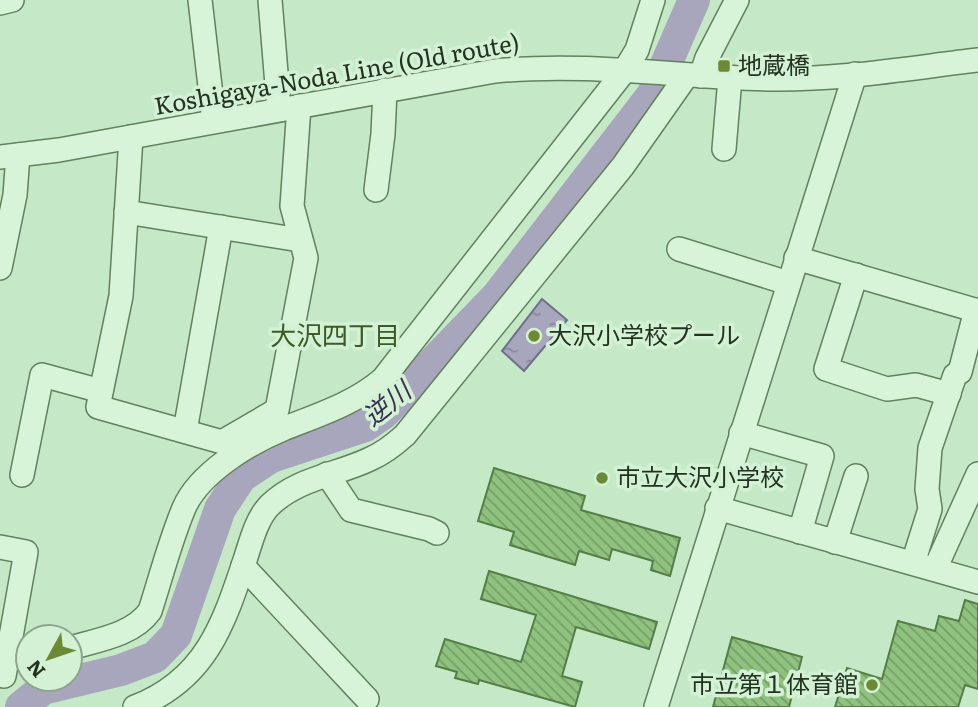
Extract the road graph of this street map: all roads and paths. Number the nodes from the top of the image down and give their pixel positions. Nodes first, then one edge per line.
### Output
1 (200, 0) edge
2 (271, 0) edge
3 (653, 0) edge
4 (737, 0) edge
5 (978, 60) edge
6 (630, 70) junction
7 (855, 74) junction
8 (690, 75) junction
9 (730, 78) junction
10 (385, 90) junction
11 (289, 107) junction
12 (214, 121) junction
13 (131, 136) junction
14 (724, 149) dead end
15 (9, 156) edge
16 (376, 190) dead end
17 (126, 212) junction
18 (221, 227) junction
19 (300, 240) junction
20 (679, 249) dead end
21 (796, 258) junction
22 (0, 268) edge
23 (856, 275) junction
24 (788, 283) junction
25 (977, 311) edge
26 (101, 391) junction
27 (949, 394) junction
28 (185, 431) junction
29 (741, 433) junction
30 (327, 474) junction
31 (978, 474) edge
32 (22, 475) dead end
33 (856, 476) dead end
34 (717, 508) junction
35 (800, 532) junction
36 (437, 533) dead end
37 (835, 542) junction
38 (0, 547) edge
39 (243, 566) junction
40 (924, 566) junction
41 (978, 582) edge
42 (84, 644) edge
43 (2, 678) edge
44 (367, 699) dead end
45 (135, 707) edge
46 (656, 707) edge

1 - 12 street
2 - 11 street
3 - 6 street
4 - 8 street
5 - 7 street, Koshigaya-Noda Line (Old route)
6 - 8 street, Koshigaya-Noda Line (Old route)
6 - 10 street, Koshigaya-Noda Line (Old route)
6 - 42 street
7 - 9 street, Koshigaya-Noda Line (Old route)
7 - 21 street
8 - 9 street, Koshigaya-Noda Line (Old route)
8 - 30 street
9 - 14 street
10 - 11 street, Koshigaya-Noda Line (Old route)
10 - 16 street
11 - 12 street, Koshigaya-Noda Line (Old route)
11 - 19 street
12 - 13 street, Koshigaya-Noda Line (Old route)
13 - 15 street, Koshigaya-Noda Line (Old route)
13 - 17 street
15 - 22 street
17 - 18 street
17 - 26 street
18 - 19 street
18 - 28 street
19 - 28 street
20 - 24 street
21 - 23 street
21 - 24 street
23 - 25 street
23 - 27 street
24 - 29 street
25 - 27 street
26 - 28 street
26 - 32 street
27 - 40 street
29 - 34 street
29 - 35 street
30 - 36 street
30 - 39 street
31 - 40 street
33 - 37 street
34 - 35 street
34 - 46 street
35 - 37 street
37 - 40 street
38 - 43 street
39 - 44 street
39 - 45 street
40 - 41 street

